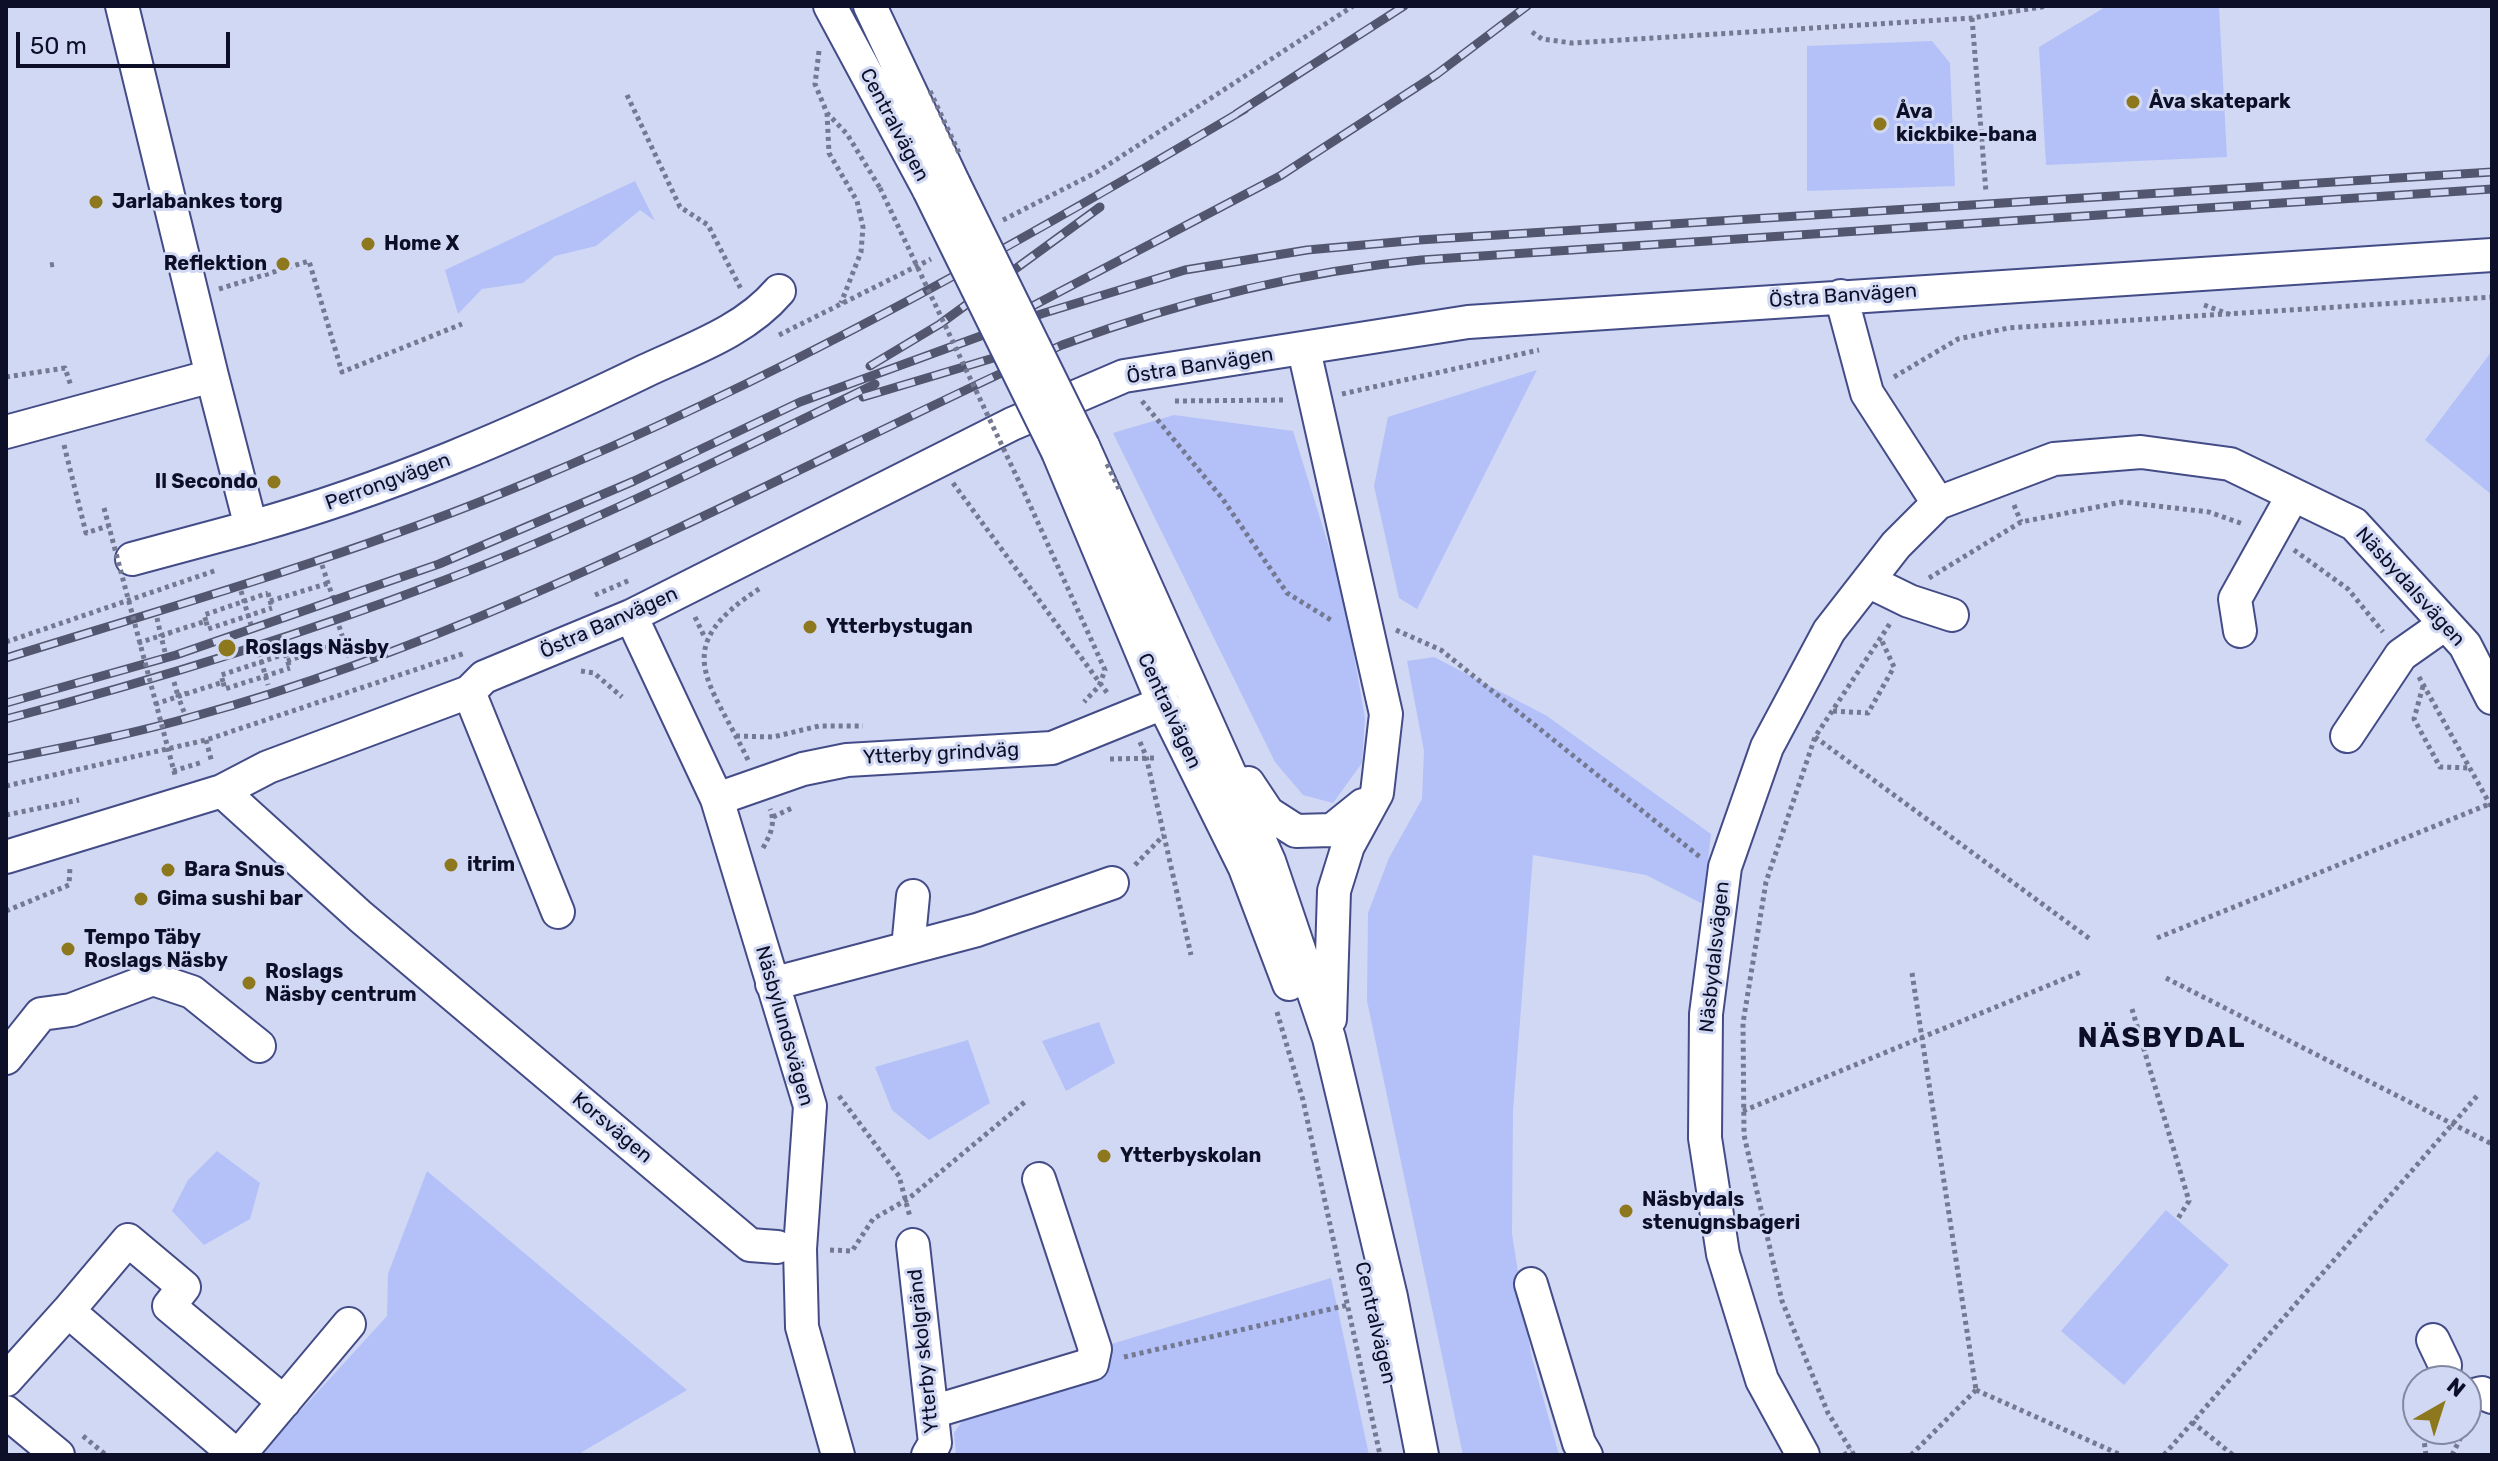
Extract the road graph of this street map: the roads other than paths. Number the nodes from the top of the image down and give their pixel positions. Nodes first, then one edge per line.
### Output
1 (122, 6) edge
2 (830, 6) edge
3 (870, 6) edge
4 (942, 187) junction
5 (2492, 255) edge
6 (779, 291) dead end
7 (1841, 296) junction
8 (1304, 350) junction
9 (212, 376) junction
10 (6, 432) edge
11 (2293, 495) junction
12 (1938, 503) junction
13 (251, 527) junction
14 (132, 559) dead end
15 (1868, 581) junction
16 (1952, 615) dead end
17 (631, 616) junction
18 (2445, 624) junction
19 (2240, 631) dead end
20 (469, 692) junction
21 (2492, 698) edge
22 (1179, 701) junction
23 (2347, 736) dead end
24 (222, 791) junction
25 (1377, 793) junction
26 (717, 799) junction
27 (6, 857) edge
28 (1112, 883) road end
29 (913, 896) dead end
30 (558, 912) dead end
31 (908, 948) junction
32 (772, 984) junction
33 (1329, 1038) junction
34 (259, 1046) dead end
35 (6, 1058) edge
36 (1039, 1179) dead end
37 (913, 1245) dead end
38 (789, 1248) junction
39 (1531, 1284) dead end
40 (68, 1311) junction
41 (349, 1324) dead end
42 (2433, 1340) dead end
43 (2445, 1365) edge
44 (6, 1380) edge
45 (284, 1402) junction
46 (6, 1412) edge
47 (932, 1412) junction
48 (58, 1455) edge
49 (238, 1455) edge
50 (838, 1455) edge
51 (928, 1455) edge
52 (1404, 1455) edge
53 (1422, 1455) edge
54 (1586, 1455) edge
55 (1803, 1455) edge

1 - 9 street
2 - 4 street, Centralvägen
3 - 4 street, Centralvägen
4 - 22 street, Centralvägen, bridge
5 - 7 street, Östra Banvägen
6 - 13 street, Perrongvägen
7 - 8 street, Östra Banvägen
7 - 12 street
8 - 17 street, Östra Banvägen
8 - 25 street
9 - 10 street
9 - 13 street
11 - 12 street, Näsbydalsvägen
11 - 18 street, Näsbydalsvägen
11 - 19 street
12 - 15 street, Näsbydalsvägen
13 - 14 street, Perrongvägen
15 - 16 street
15 - 55 street, Näsbydalsvägen
17 - 20 street, Östra Banvägen
17 - 26 street, Näsbylundsvägen
18 - 21 street, Näsbydalsvägen
18 - 23 street
20 - 24 street, Östra Banvägen
20 - 30 street
22 - 25 street
22 - 26 street, Ytterby grindväg
22 - 33 street, Centralvägen
22 - 52 street, Centralvägen
24 - 27 street, Östra Banvägen
24 - 38 street, Korsvägen
25 - 33 street
26 - 32 street, Näsbylundsvägen
28 - 31 street
29 - 31 street
31 - 32 street
32 - 38 street, Näsbylundsvägen
33 - 53 street, Centralvägen
34 - 35 street
36 - 47 street
37 - 47 street, Ytterby skolgränd
38 - 50 street, Näsbylundsvägen
39 - 54 street
40 - 44 street
40 - 45 street
40 - 49 street
41 - 45 street
42 - 43 street
45 - 49 street
46 - 48 street
47 - 51 street, Ytterby skolgränd

